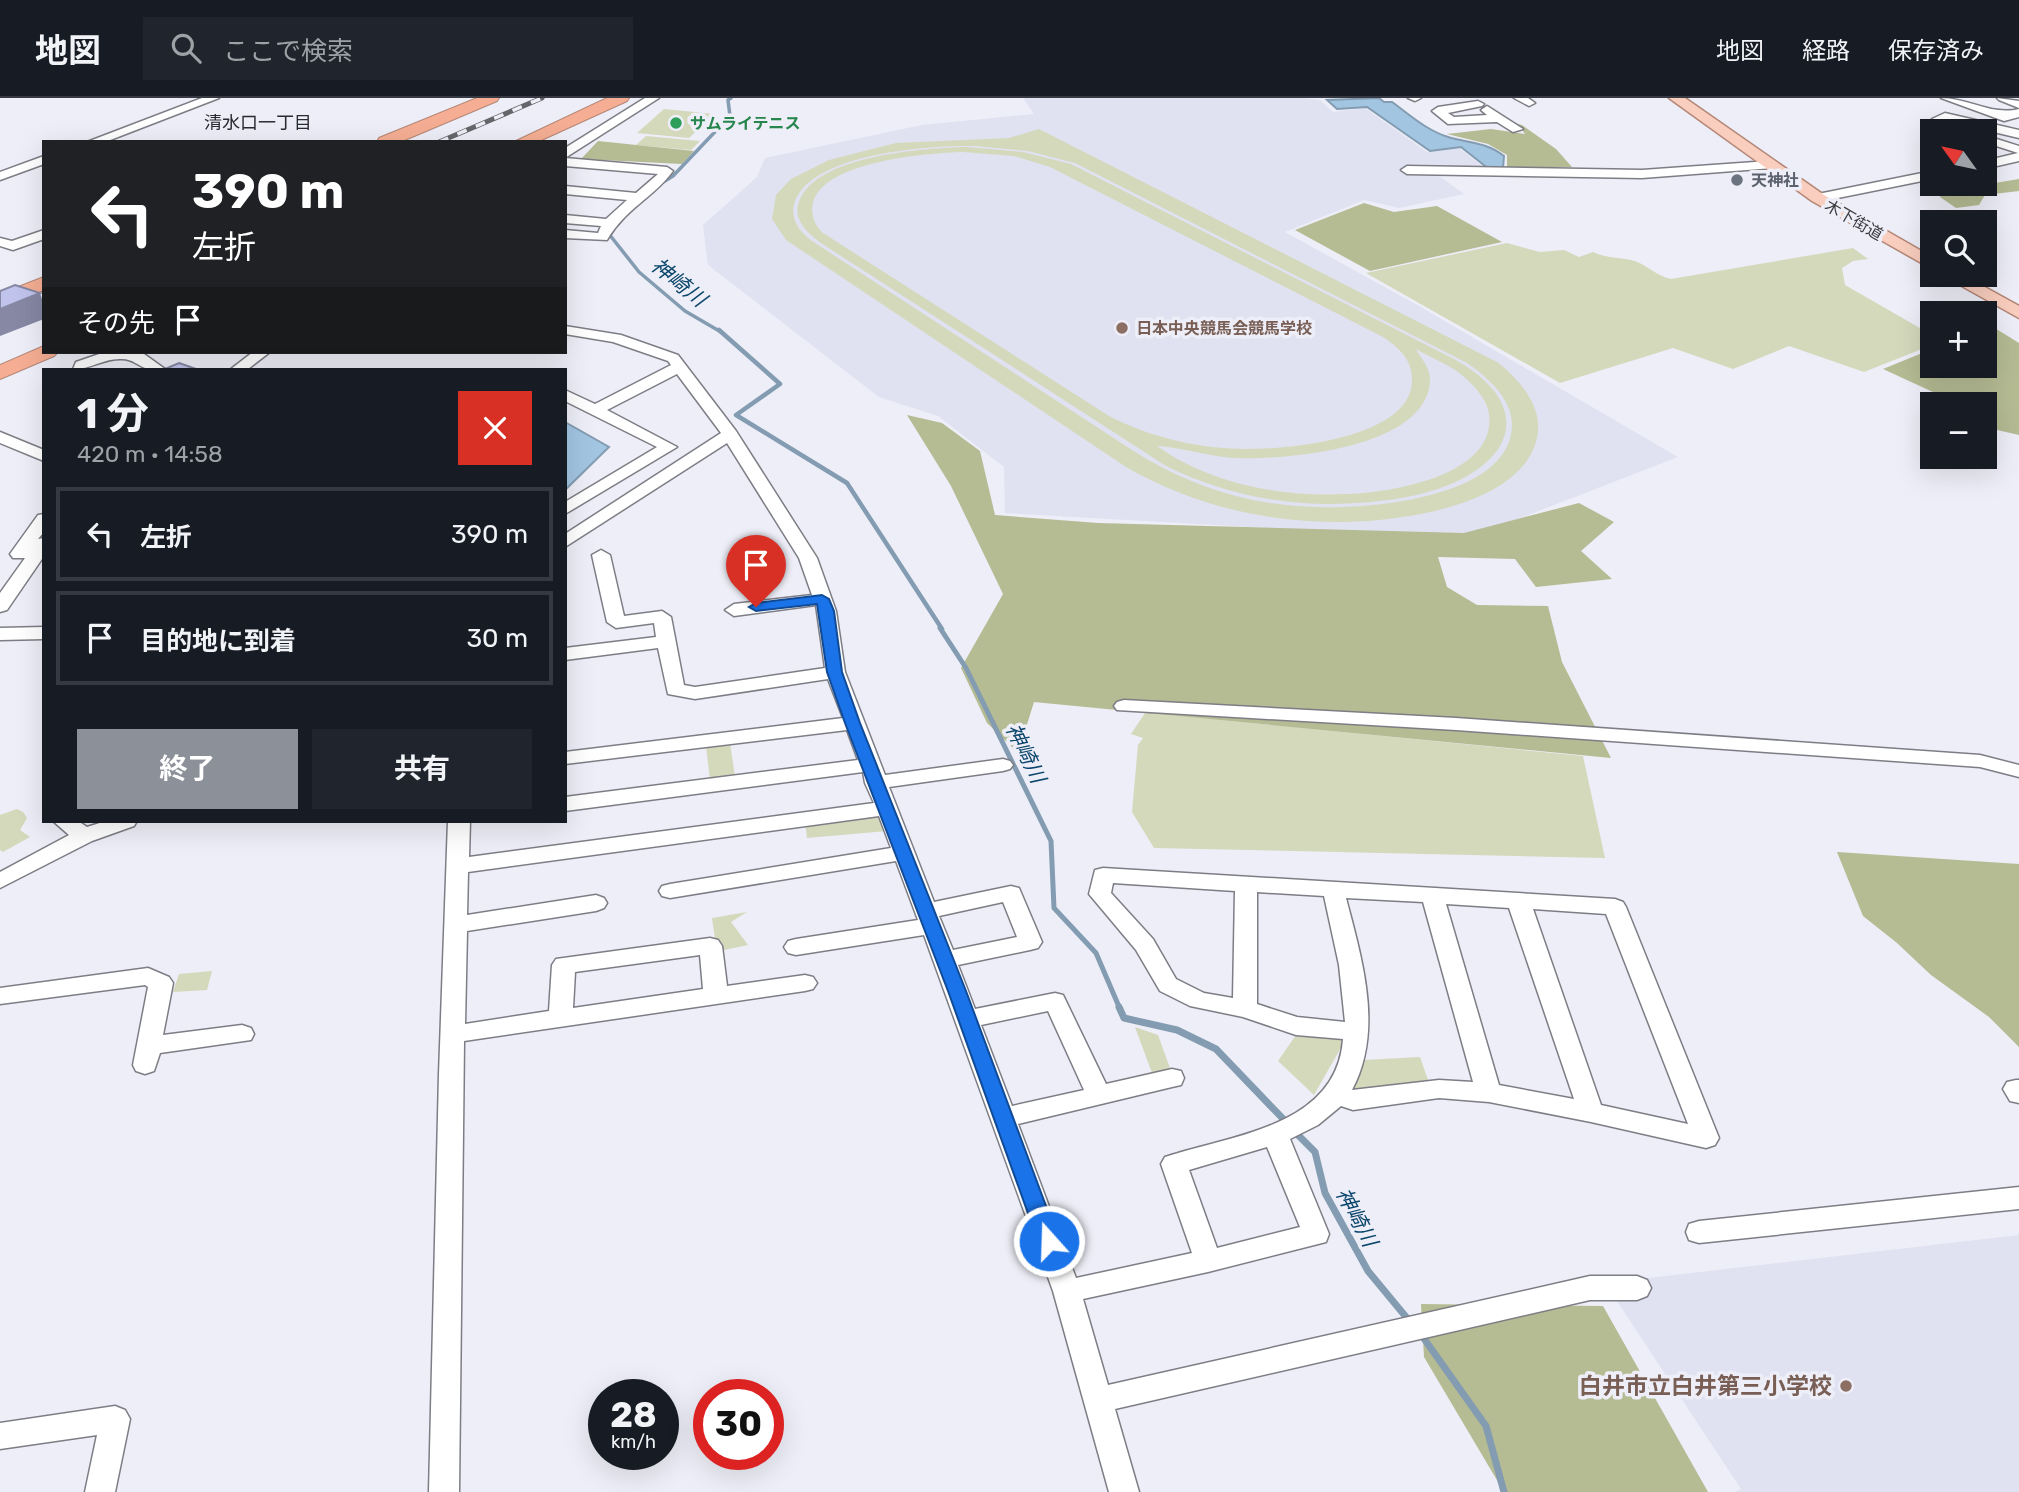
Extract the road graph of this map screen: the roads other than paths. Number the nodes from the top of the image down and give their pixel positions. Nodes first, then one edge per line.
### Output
1 (213, 98) edge
2 (491, 98) edge
3 (621, 98) edge
4 (653, 98) edge
5 (1676, 98) edge
6 (1947, 98) edge
7 (2003, 98) edge
8 (1473, 101) edge
9 (2019, 105) edge
10 (2019, 113) edge
11 (1499, 118) junction
12 (1517, 129) dead end
13 (1997, 129) edge
14 (2019, 134) edge
15 (98, 140) edge
16 (390, 140) edge
17 (526, 140) edge
18 (1997, 142) edge
19 (2019, 150) edge
20 (567, 153) edge
21 (2019, 157) edge
22 (42, 161) edge
23 (1997, 161) edge
24 (567, 162) edge
25 (1769, 165) junction
26 (1407, 170) dead end
27 (567, 175) edge
28 (0, 176) edge
29 (1920, 177) edge
30 (655, 185) junction
31 (567, 190) edge
32 (636, 197) junction
33 (1818, 198) junction
34 (571, 205) edge
35 (622, 209) junction
36 (567, 218) edge
37 (609, 223) junction
38 (567, 234) edge
39 (42, 235) edge
40 (0, 242) edge
41 (1920, 257) edge
42 (42, 284) edge
43 (1972, 287) edge
44 (0, 301) edge
45 (2019, 313) edge
46 (567, 330) edge
47 (43, 354) edge
48 (116, 354) edge
49 (116, 354) edge
50 (261, 354) edge
51 (680, 367) junction
52 (81, 368) edge
53 (154, 368) edge
54 (240, 368) edge
55 (0, 373) edge
56 (567, 396) edge
57 (596, 410) junction
58 (0, 426) edge
59 (730, 434) junction
60 (0, 437) edge
61 (42, 441) edge
62 (42, 455) edge
63 (567, 508) edge
64 (42, 522) edge
65 (567, 541) edge
66 (42, 546) edge
67 (601, 555) dead end
68 (1, 580) edge
69 (822, 599) junction
70 (0, 606) edge
71 (734, 610) dead end
72 (42, 633) edge
73 (0, 634) edge
74 (666, 641) junction
75 (567, 654) edge
76 (835, 672) junction
77 (1124, 706) dead end
78 (852, 723) junction
79 (567, 758) edge
80 (1003, 765) dead end
81 (2019, 771) edge
82 (872, 774) junction
83 (567, 804) edge
84 (885, 808) junction
85 (67, 823) edge
86 (121, 823) edge
87 (459, 823) edge
88 (85, 836) junction
89 (903, 853) junction
90 (458, 866) junction
91 (0, 881) edge
92 (1246, 883) junction
93 (1333, 889) junction
94 (670, 891) dead end
95 (1432, 895) junction
96 (1518, 900) junction
97 (596, 904) dead end
98 (928, 918) junction
99 (456, 925) junction
100 (796, 947) dead end
101 (945, 960) junction
102 (805, 984) dead end
103 (716, 995) junction
104 (0, 996) edge
105 (1245, 1009) junction
106 (561, 1018) junction
107 (967, 1019) junction
108 (1357, 1032) junction
109 (243, 1033) dead end
110 (453, 1034) junction
111 (1172, 1078) dead end
112 (1489, 1093) junction
113 (1337, 1094) junction
114 (1099, 1095) junction
115 (1591, 1112) junction
116 (1003, 1118) junction
117 (1275, 1135) junction
118 (2019, 1198) edge
119 (1699, 1232) dead end
120 (1208, 1261) junction
121 (1637, 1288) dead end
122 (1066, 1291) junction
123 (1099, 1401) junction
124 (0, 1436) edge
125 (100, 1492) edge
126 (444, 1492) edge
127 (1124, 1492) edge

1 - 15 street
2 - 16 highway
3 - 17 highway
4 - 20 street
5 - 25 main road, 木下街道
6 - 10 street
7 - 9 street
8 - 11 street
8 - 11 street
11 - 12 street
13 - 14 street
18 - 19 street
21 - 23 street
22 - 28 street
24 - 30 street
25 - 26 street
25 - 33 main road, 木下街道
27 - 30 street
29 - 33 street
30 - 32 street
31 - 32 street
32 - 35 street
33 - 41 main road, 木下街道
34 - 35 street
35 - 37 street
36 - 37 street
37 - 38 street
39 - 40 street
42 - 44 highway
43 - 45 main road
46 - 51 street
47 - 55 highway
48 - 52 street
49 - 53 street
50 - 54 street
51 - 57 street
51 - 59 street
56 - 57 street
57 - 63 street
58 - 61 street
59 - 65 street
59 - 69 street
60 - 62 street
64 - 68 street
66 - 70 street
67 - 74 street
69 - 71 street
69 - 76 street
72 - 73 street
74 - 75 street
74 - 76 street
76 - 78 street
77 - 81 street
78 - 79 street
78 - 82 street
80 - 82 street
82 - 83 street
82 - 84 street
84 - 89 street
84 - 90 street
85 - 88 street
86 - 88 street
87 - 90 street
88 - 91 street
89 - 94 street
89 - 98 street
90 - 99 street
92 - 93 street
92 - 105 street
92 - 105 street
93 - 95 street
93 - 108 street
95 - 96 street
95 - 112 street
96 - 115 street
96 - 115 street
97 - 99 street
98 - 100 street
98 - 101 street
98 - 101 street
99 - 110 street
101 - 107 street
102 - 103 street
103 - 106 street
103 - 106 street
104 - 109 street
105 - 108 street
106 - 110 street
107 - 114 street
107 - 116 street
108 - 113 street
110 - 126 street
111 - 114 street
112 - 113 street
112 - 115 street
113 - 117 street
114 - 116 street
116 - 122 street
117 - 120 street
117 - 120 street
118 - 119 street
120 - 122 street
121 - 123 street
122 - 123 street
123 - 127 street
124 - 125 street

